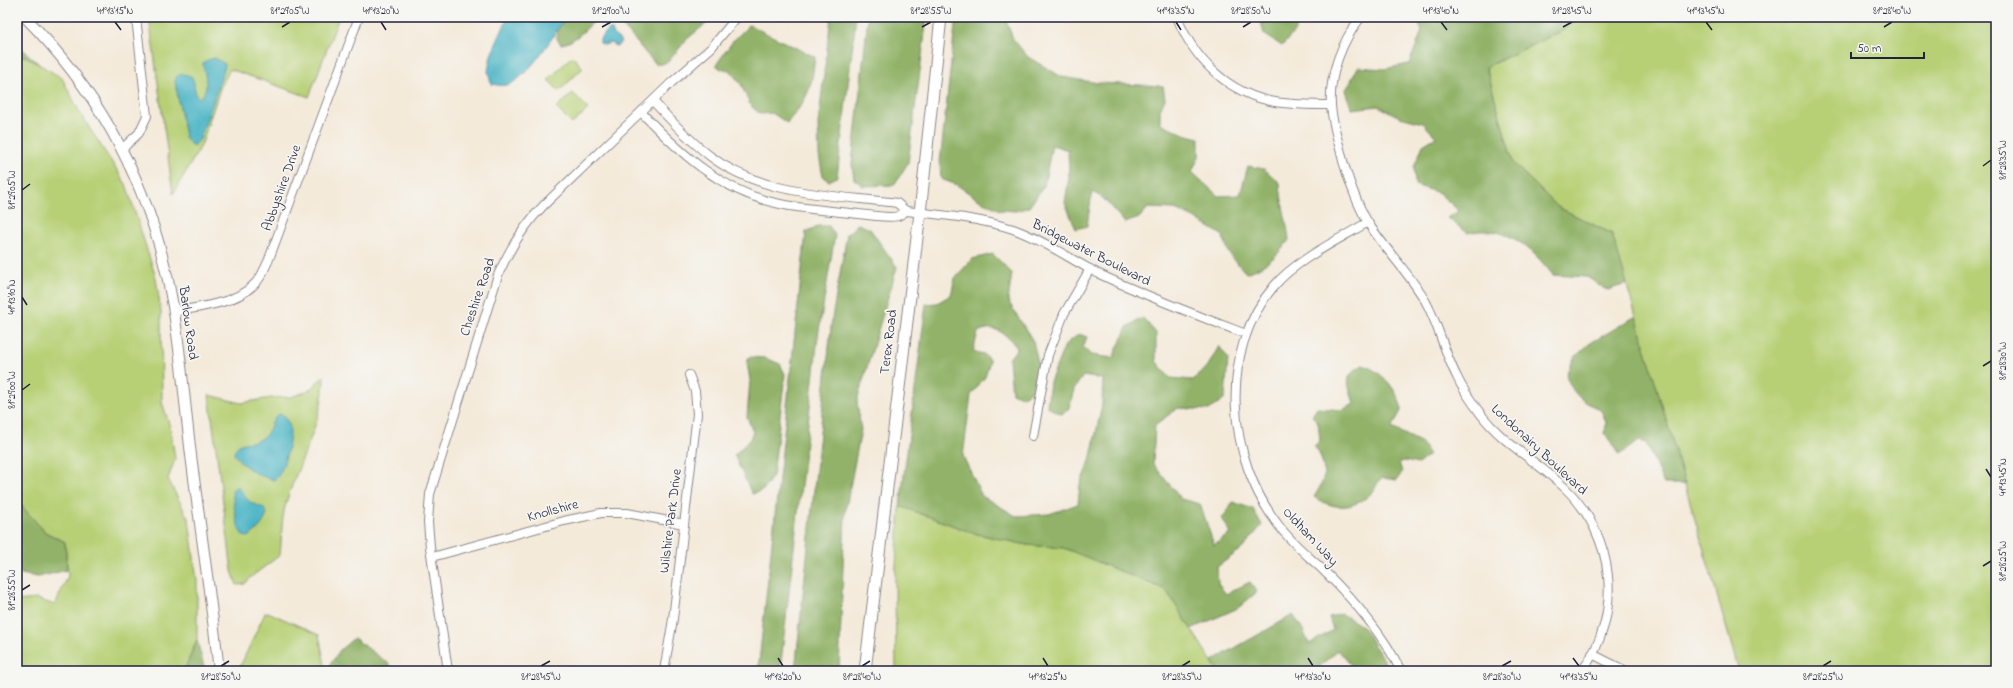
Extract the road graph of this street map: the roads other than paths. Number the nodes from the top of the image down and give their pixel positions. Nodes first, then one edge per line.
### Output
1 (25, 17) edge
2 (136, 17) edge
3 (359, 17) edge
4 (737, 17) edge
5 (941, 17) edge
6 (1177, 17) edge
7 (1361, 17) edge
8 (653, 101) junction
9 (1331, 105) junction
10 (641, 112) junction
11 (122, 149) junction
12 (736, 172) junction
13 (729, 185) junction
14 (797, 192) junction
15 (796, 207) junction
16 (906, 211) junction
17 (920, 213) junction
18 (1368, 222) junction
19 (1090, 269) junction
20 (173, 312) junction
21 (1246, 334) junction
22 (689, 375) dead end
23 (1033, 436) dead end
24 (684, 524) junction
25 (432, 557) junction
26 (1592, 654) junction
27 (219, 671) edge
28 (448, 671) edge
29 (664, 671) edge
30 (865, 671) edge
31 (1401, 671) edge
32 (1582, 671) edge
33 (1626, 671) edge

1 - 11 street, Barlow Road
2 - 11 street
3 - 20 street, Abbyshire Drive
4 - 8 street, Cheshire Road
5 - 17 main road, Terex Road
6 - 9 street
7 - 9 street, Londonairy Boulevard
8 - 10 street, Cheshire Road
8 - 12 street
9 - 18 street, Londonairy Boulevard
10 - 13 street
10 - 25 street, Cheshire Road
11 - 20 street, Barlow Road
12 - 13 street
12 - 14 street
13 - 15 street
14 - 15 street
14 - 16 street
15 - 16 street
16 - 17 street, Bridgewater Boulevard
17 - 19 street, Bridgewater Boulevard
17 - 30 main road, Terex Road
18 - 21 street, Oldham Way
18 - 26 street, Londonairy Boulevard
19 - 21 street, Bridgewater Boulevard
19 - 23 street
20 - 27 street, Barlow Road
21 - 31 street, Oldham Way
22 - 24 street, Wilshire Park Drive
24 - 25 street, Knollshire
24 - 29 street, Wilshire Park Drive
25 - 28 street, Cheshire Road
26 - 32 street, Londonairy Boulevard
26 - 33 street

